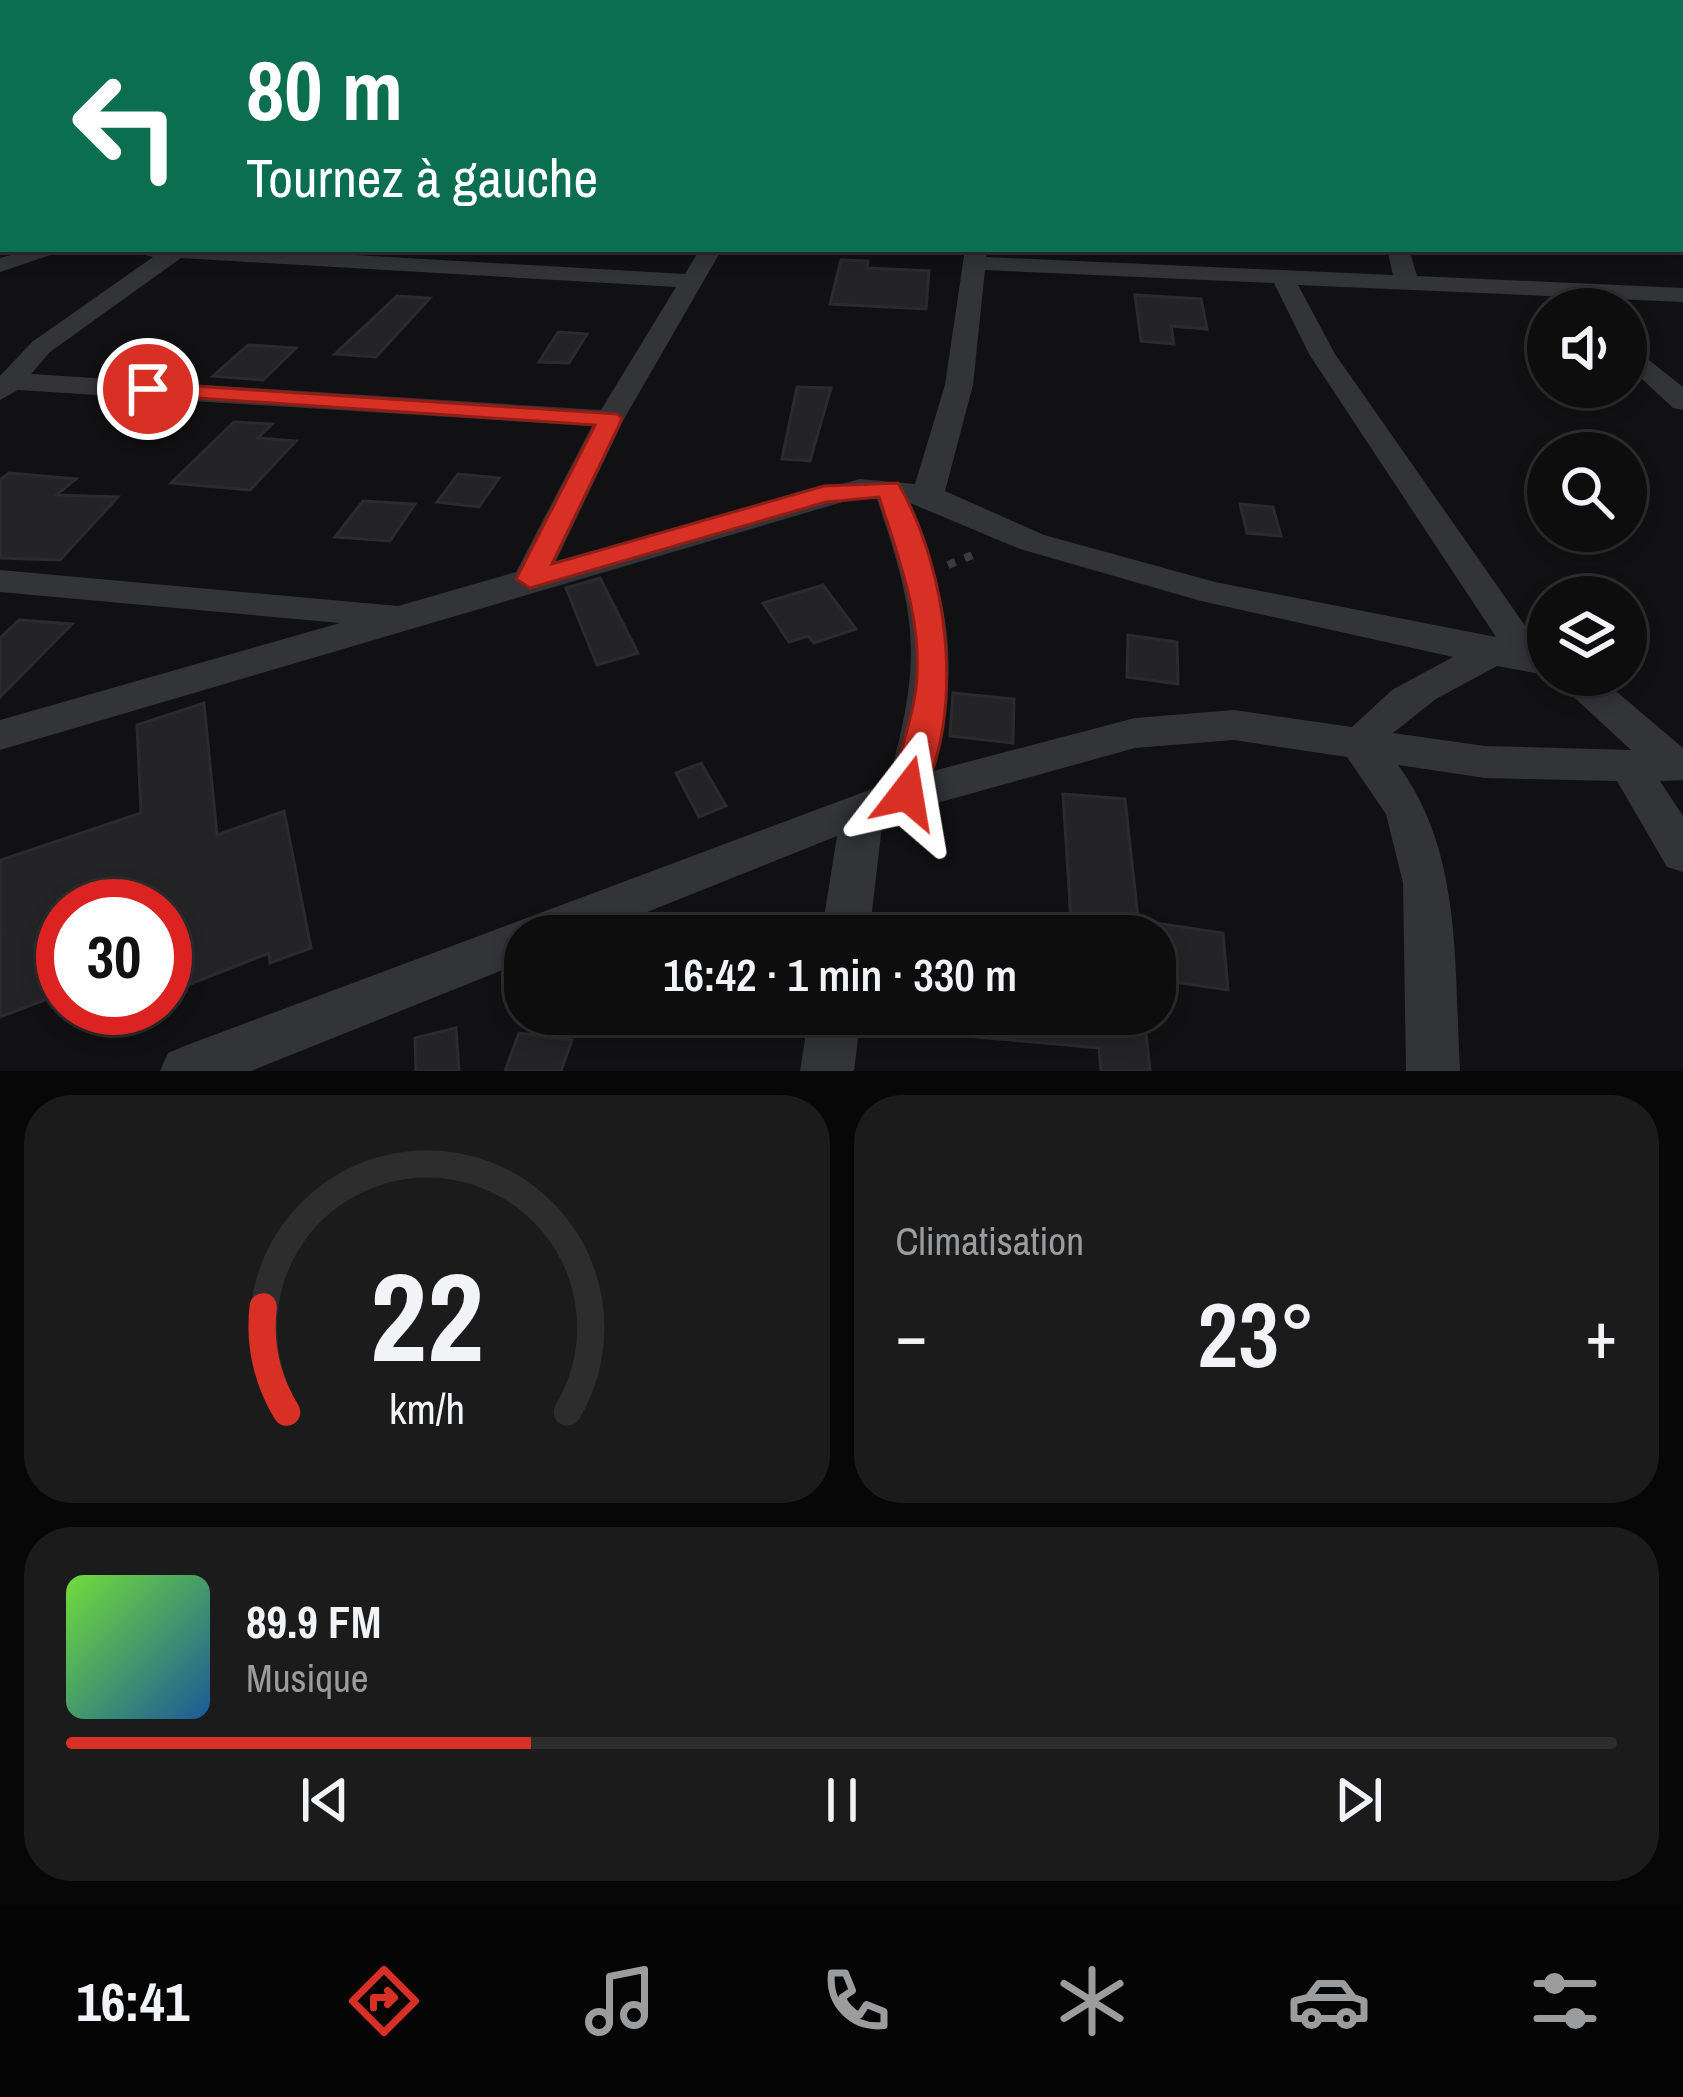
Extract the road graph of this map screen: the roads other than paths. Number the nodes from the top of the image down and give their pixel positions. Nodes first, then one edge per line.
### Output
1 (46, 252) edge
2 (175, 252) edge
3 (709, 252) edge
4 (1399, 252) edge
5 (976, 256) edge
6 (0, 265) edge
7 (1284, 280) junction
8 (691, 281) junction
9 (1407, 284) junction
10 (1527, 289) edge
11 (1647, 294) edge
12 (1683, 295) edge
13 (1647, 369) edge
14 (5, 387) edge
15 (1683, 402) edge
16 (610, 419) junction
17 (889, 488) junction
18 (928, 495) junction
19 (530, 579) junction
20 (0, 581) edge
21 (406, 616) junction
22 (1524, 657) edge
23 (1600, 696) edge
24 (0, 735) edge
25 (1361, 745) junction
26 (1660, 765) edge
27 (907, 793) junction
28 (863, 807) junction
29 (1683, 854) edge
30 (588, 915) edge
31 (848, 915) edge
32 (504, 948) edge
33 (832, 1035) edge
34 (188, 1071) edge
35 (827, 1071) edge
36 (1432, 1071) edge

1 - 6 street
2 - 8 street
2 - 14 street
3 - 8 street
4 - 9 street
5 - 7 street
5 - 18 street
7 - 9 street
7 - 22 street
8 - 16 street
9 - 10 street
11 - 12 street
13 - 15 street
14 - 16 street
16 - 19 street
17 - 18 street
17 - 19 street
17 - 27 street
18 - 22 street
19 - 21 street
20 - 21 street
21 - 24 street
22 - 25 street
23 - 26 street
25 - 26 street
25 - 27 street
25 - 36 street
26 - 29 street
27 - 28 street
28 - 30 street
28 - 31 street
32 - 34 street
33 - 35 street

